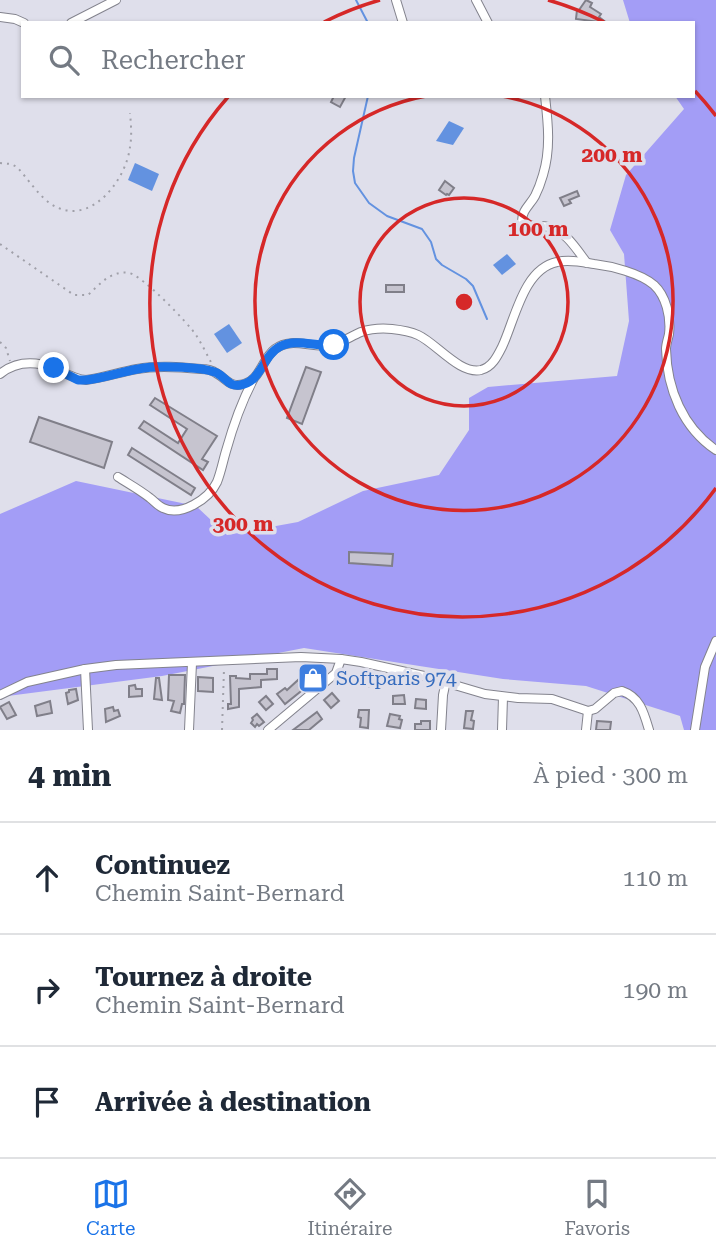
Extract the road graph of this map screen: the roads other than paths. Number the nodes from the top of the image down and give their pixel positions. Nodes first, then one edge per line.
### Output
1 (116, 0) edge
2 (396, 0) edge
3 (476, 0) edge
4 (0, 17) edge
5 (75, 21) edge
6 (402, 21) edge
7 (487, 21) edge
8 (21, 22) edge
9 (545, 98) edge
10 (586, 263) junction
11 (0, 374) edge
12 (254, 379) junction
13 (716, 450) edge
14 (118, 477) dead end
15 (716, 641) edge
16 (341, 659) junction
17 (192, 663) junction
18 (85, 669) junction
19 (446, 681) junction
20 (0, 695) edge
21 (503, 697) junction
22 (588, 711) junction
23 (88, 730) edge
24 (189, 730) edge
25 (268, 730) edge
26 (441, 730) edge
27 (502, 730) edge
28 (586, 730) edge
29 (649, 730) edge
30 (695, 730) edge

1 - 5 street
2 - 6 street
3 - 7 street
4 - 8 street
9 - 10 street
10 - 12 street
10 - 13 street
11 - 12 street
12 - 14 street
15 - 30 street
16 - 17 street
16 - 19 street
16 - 25 street
17 - 18 street
17 - 24 street
18 - 20 street
18 - 23 street
19 - 21 street
19 - 26 street
21 - 22 street
21 - 27 street
22 - 28 street
22 - 29 street

